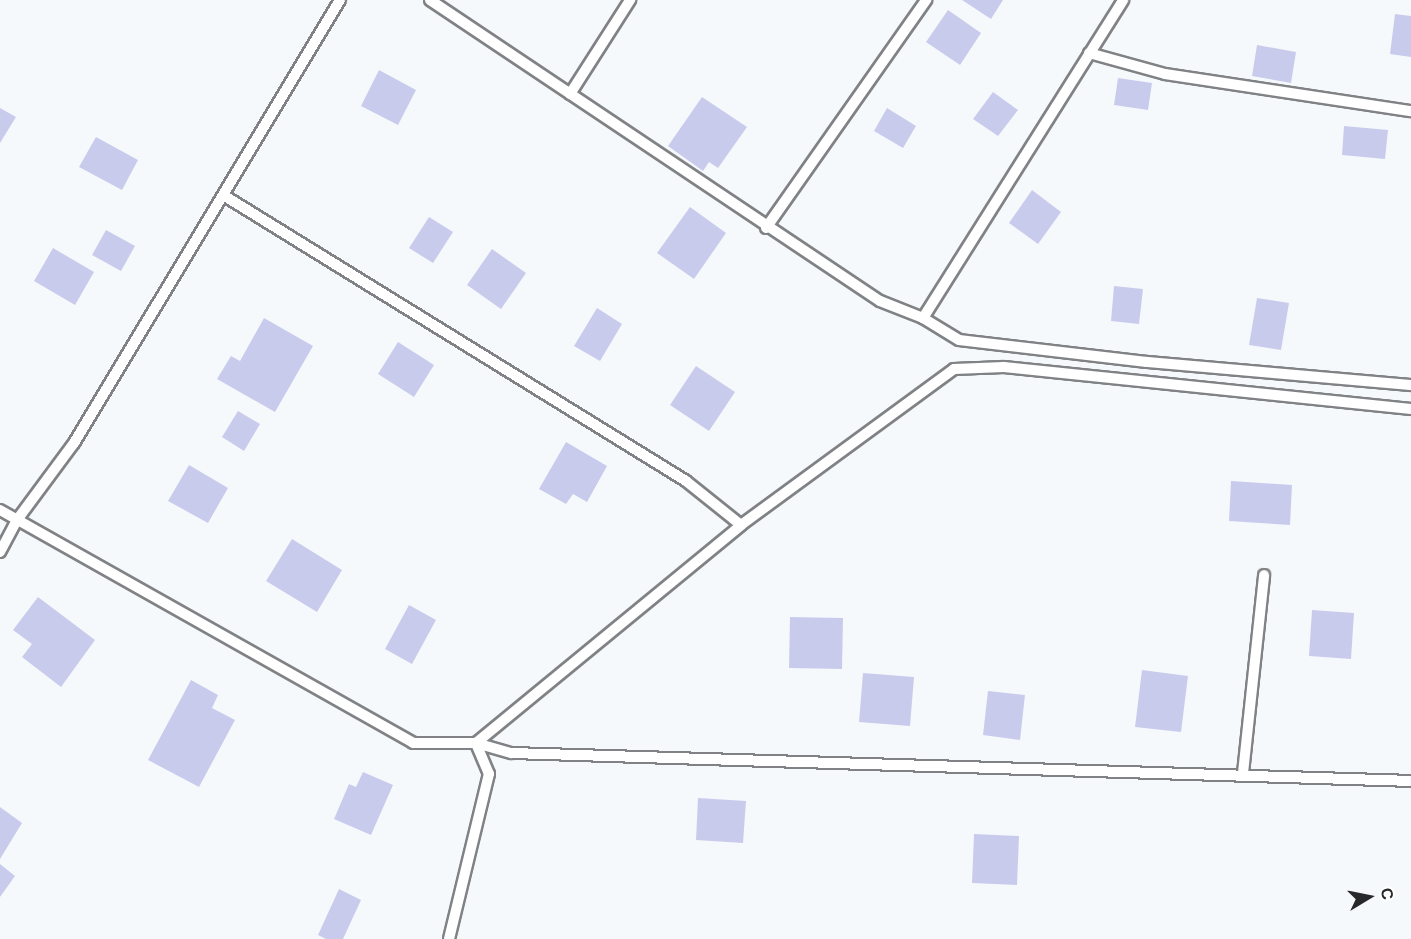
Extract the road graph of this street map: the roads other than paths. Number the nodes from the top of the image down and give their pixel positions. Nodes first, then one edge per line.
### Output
1 (340, 0) edge
2 (430, 0) edge
3 (630, 0) edge
4 (926, 0) edge
5 (1123, 0) edge
6 (1089, 53) junction
7 (570, 94) junction
8 (1411, 111) edge
9 (223, 195) junction
10 (766, 228) junction
11 (922, 318) junction
12 (1411, 385) edge
13 (1411, 409) edge
14 (0, 510) edge
15 (17, 520) junction
16 (741, 525) junction
17 (0, 552) edge
18 (1264, 575) dead end
19 (476, 742) junction
20 (1242, 772) junction
21 (1411, 781) edge
22 (449, 939) edge

1 - 9 lane
2 - 7 lane
3 - 7 lane
4 - 10 lane
5 - 6 lane
6 - 8 lane
6 - 11 lane
7 - 10 lane
9 - 15 lane
9 - 16 lane
10 - 11 lane
11 - 12 lane
13 - 16 lane
14 - 15 lane
15 - 17 lane
15 - 19 lane
16 - 19 lane
18 - 20 lane
19 - 20 lane
19 - 22 lane
20 - 21 lane

